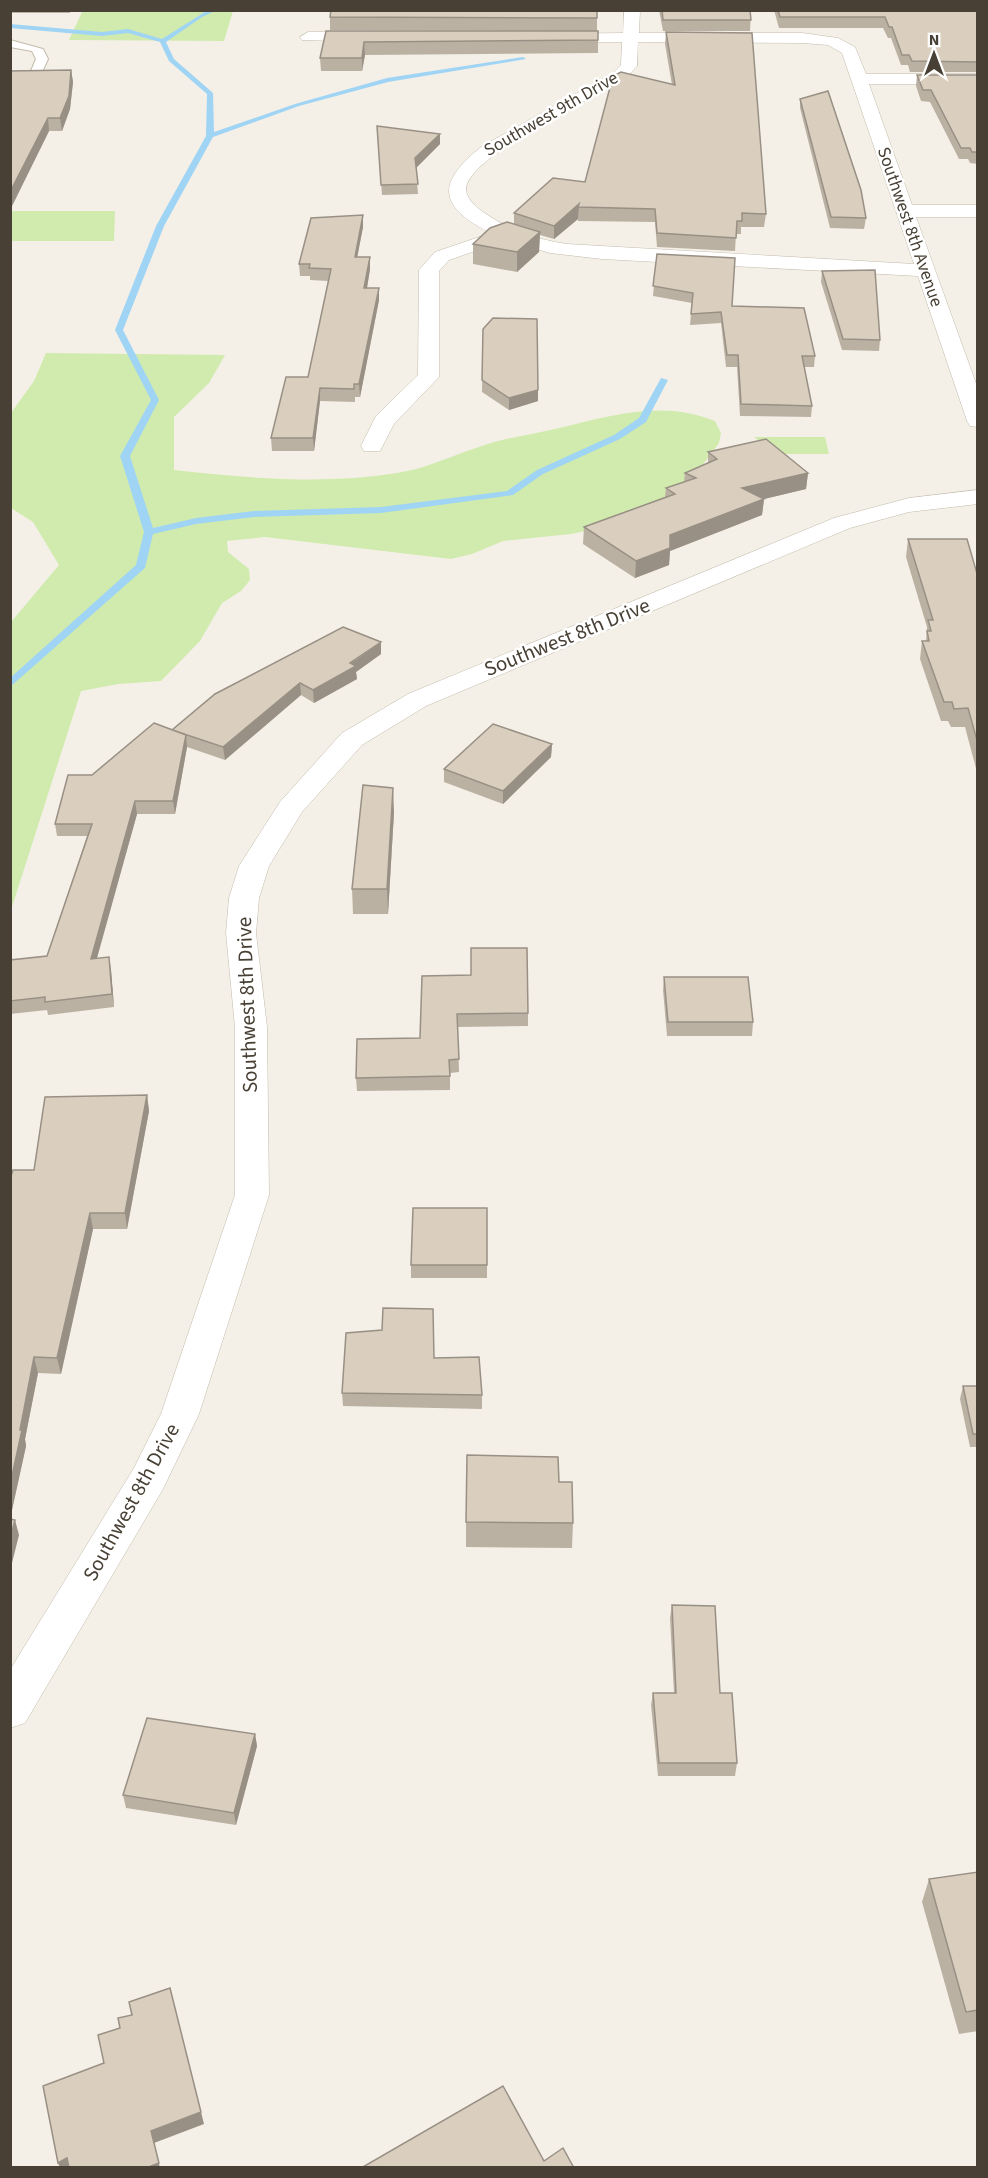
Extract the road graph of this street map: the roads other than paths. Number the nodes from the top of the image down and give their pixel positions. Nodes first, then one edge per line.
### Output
1 (632, 10) edge
2 (308, 37) dead end
3 (379, 37) edge
4 (535, 37) edge
5 (630, 38) junction
6 (10, 43) edge
7 (34, 78) edge
8 (860, 79) junction
9 (978, 79) edge
10 (903, 211) junction
11 (978, 211) edge
12 (505, 234) junction
13 (925, 270) junction
14 (978, 421) edge
15 (372, 446) dead end
16 (978, 496) edge
17 (10, 1709) edge

1 - 5 street, Southwest 9th Drive
2 - 3 street
4 - 5 street
5 - 8 street, Southwest 8th Avenue
5 - 12 street, Southwest 9th Drive
6 - 7 lane
8 - 9 street
8 - 10 street, Southwest 8th Avenue
10 - 11 street
10 - 13 street, Southwest 8th Avenue
12 - 13 street, Southwest 9th Drive
12 - 15 street
13 - 14 street, Southwest 8th Avenue
16 - 17 street, Southwest 8th Drive

